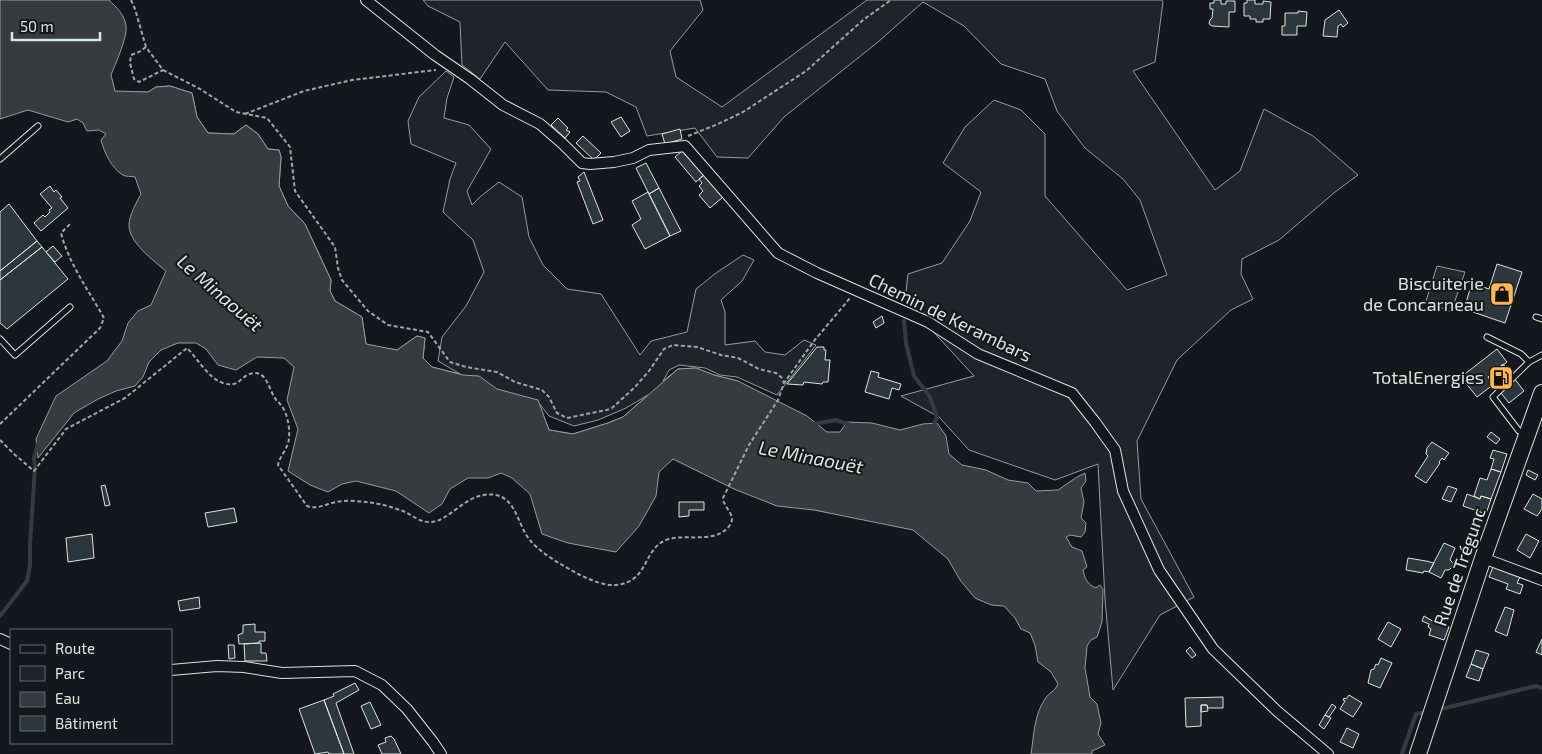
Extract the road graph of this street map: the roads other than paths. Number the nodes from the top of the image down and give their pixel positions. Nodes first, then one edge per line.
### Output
1 (366, 0) edge
2 (38, 126) dead end
3 (0, 159) edge
4 (70, 307) dead end
5 (1536, 317) dead end
6 (1542, 319) edge
7 (1487, 337) dead end
8 (0, 339) edge
9 (1542, 355) edge
10 (1529, 362) junction
11 (1542, 393) edge
12 (1527, 434) junction
13 (1484, 558) junction
14 (1542, 580) edge
15 (172, 670) edge
16 (441, 754) edge
17 (1328, 754) edge
18 (1418, 754) edge

1 - 17 street, Chemin de Kerambars
2 - 3 lane
4 - 8 lane
5 - 6 lane
7 - 10 lane
9 - 10 lane
10 - 12 lane
11 - 12 main road, Rue de Trégunc
12 - 13 main road, Rue de Trégunc
13 - 14 street
13 - 18 main road, Rue de Trégunc
15 - 16 street

